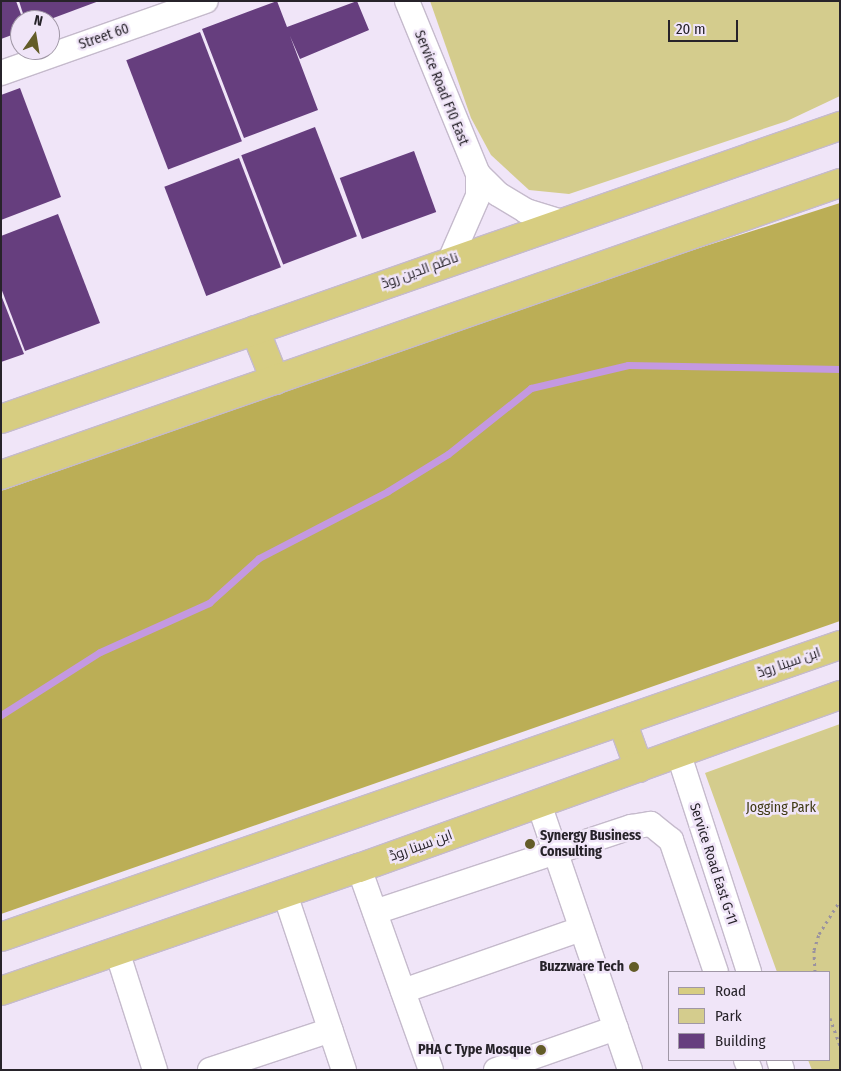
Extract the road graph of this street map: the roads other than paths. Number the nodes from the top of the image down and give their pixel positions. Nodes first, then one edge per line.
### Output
1 (206, 1) edge
2 (407, 1) edge
3 (1, 73) edge
4 (840, 126) edge
5 (478, 174) junction
6 (840, 183) edge
7 (559, 221) junction
8 (450, 260) junction
9 (255, 330) junction
10 (275, 380) junction
11 (1, 419) edge
12 (1, 475) edge
13 (840, 645) edge
14 (840, 695) edge
15 (622, 722) junction
16 (679, 755) junction
17 (639, 768) junction
18 (539, 804) junction
19 (555, 852) junction
20 (359, 868) junction
21 (285, 894) junction
22 (375, 912) junction
23 (581, 929) junction
24 (1, 937) edge
25 (117, 951) junction
26 (716, 971) edge
27 (749, 971) edge
28 (1, 991) edge
29 (403, 991) junction
30 (616, 1028) junction
31 (331, 1030) junction
32 (155, 1070) edge
33 (210, 1070) edge
34 (344, 1070) edge
35 (431, 1070) edge
36 (496, 1070) edge
37 (630, 1070) edge

1 - 3 street, Street 60
2 - 5 street, Service Road F10 East
4 - 7 main road, ناظم الدین روڈ
5 - 7 street, Service Road F10 East
5 - 8 street, Service Road F10 East
6 - 10 main road
7 - 8 main road, ناظم الدین روڈ
8 - 9 main road, ناظم الدین روڈ
9 - 10 main road
9 - 11 main road, ناظم الدین روڈ
10 - 12 main road
13 - 15 main road, ابن سینا روڈ
14 - 16 main road, ابن سینا روڈ
15 - 17 main road
15 - 24 main road, ابن سینا روڈ
16 - 17 main road, ابن سینا روڈ
16 - 27 street, Service Road East G-11
17 - 18 main road, ابن سینا روڈ
18 - 19 street
18 - 20 main road, ابن سینا روڈ
19 - 22 street
19 - 23 street
19 - 26 street
20 - 21 main road, ابن سینا روڈ
20 - 22 street
21 - 25 main road, ابن سینا روڈ
21 - 31 street
22 - 29 street
23 - 29 street
23 - 30 street
25 - 28 main road, ابن سینا روڈ
25 - 32 street
29 - 35 street
30 - 36 street
30 - 37 street
31 - 33 street
31 - 34 street

